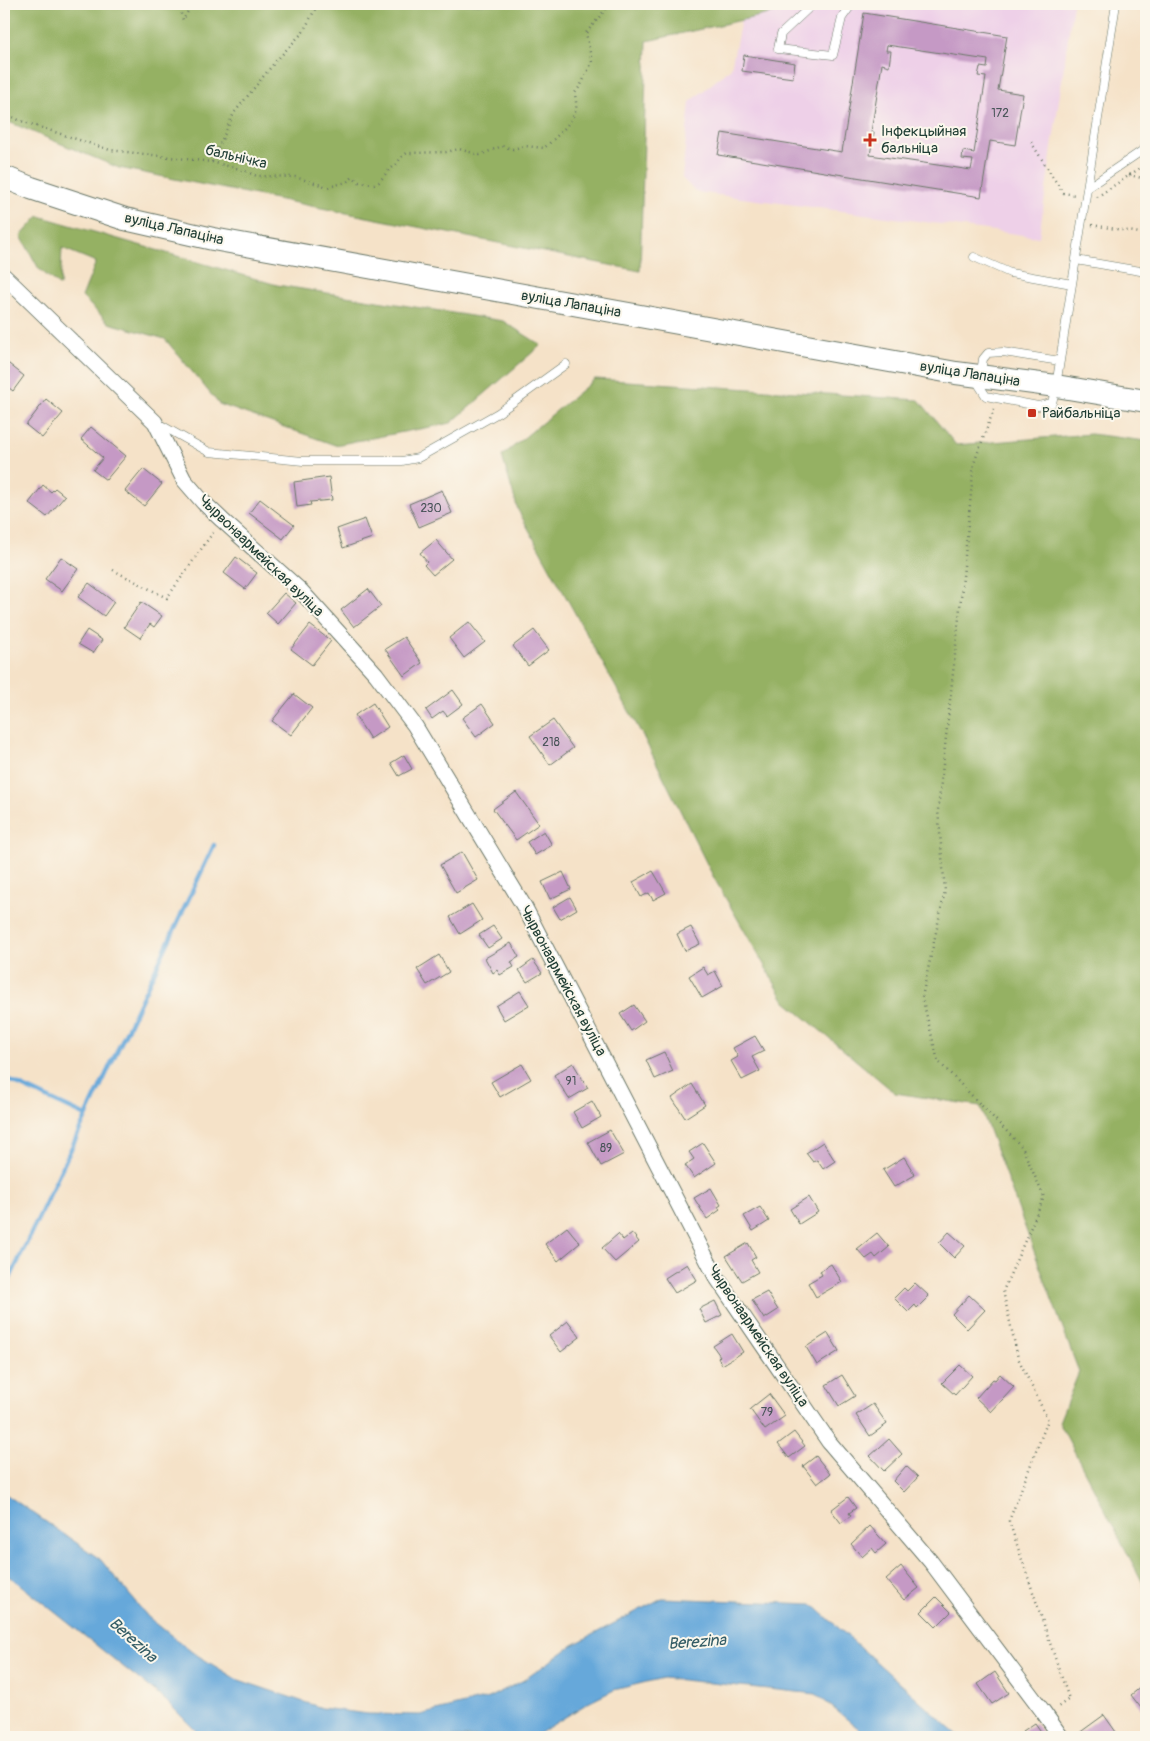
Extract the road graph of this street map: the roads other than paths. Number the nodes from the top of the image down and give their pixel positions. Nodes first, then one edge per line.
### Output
1 (813, 4) edge
2 (852, 4) edge
3 (1116, 4) edge
4 (1146, 148) edge
5 (4, 177) edge
6 (1086, 192) junction
7 (974, 257) dead end
8 (1076, 260) junction
9 (1146, 272) edge
10 (4, 276) edge
11 (1072, 284) junction
12 (1060, 361) junction
13 (566, 364) dead end
14 (980, 376) junction
15 (1056, 386) junction
16 (1146, 401) edge
17 (155, 422) junction
18 (1061, 1737) edge

1 - 2 lane
3 - 6 lane
4 - 6 lane
5 - 14 main road, вуліца Лапаціна
6 - 8 lane
7 - 11 lane
8 - 9 lane
8 - 11 lane
10 - 17 street, Чырвонаармейская вуліца
11 - 12 lane
12 - 14 lane
12 - 15 lane
13 - 17 lane
14 - 15 main road, вуліца Лапаціна
14 - 15 lane
15 - 16 main road, вуліца Лапаціна
17 - 18 street, Чырвонаармейская вуліца

